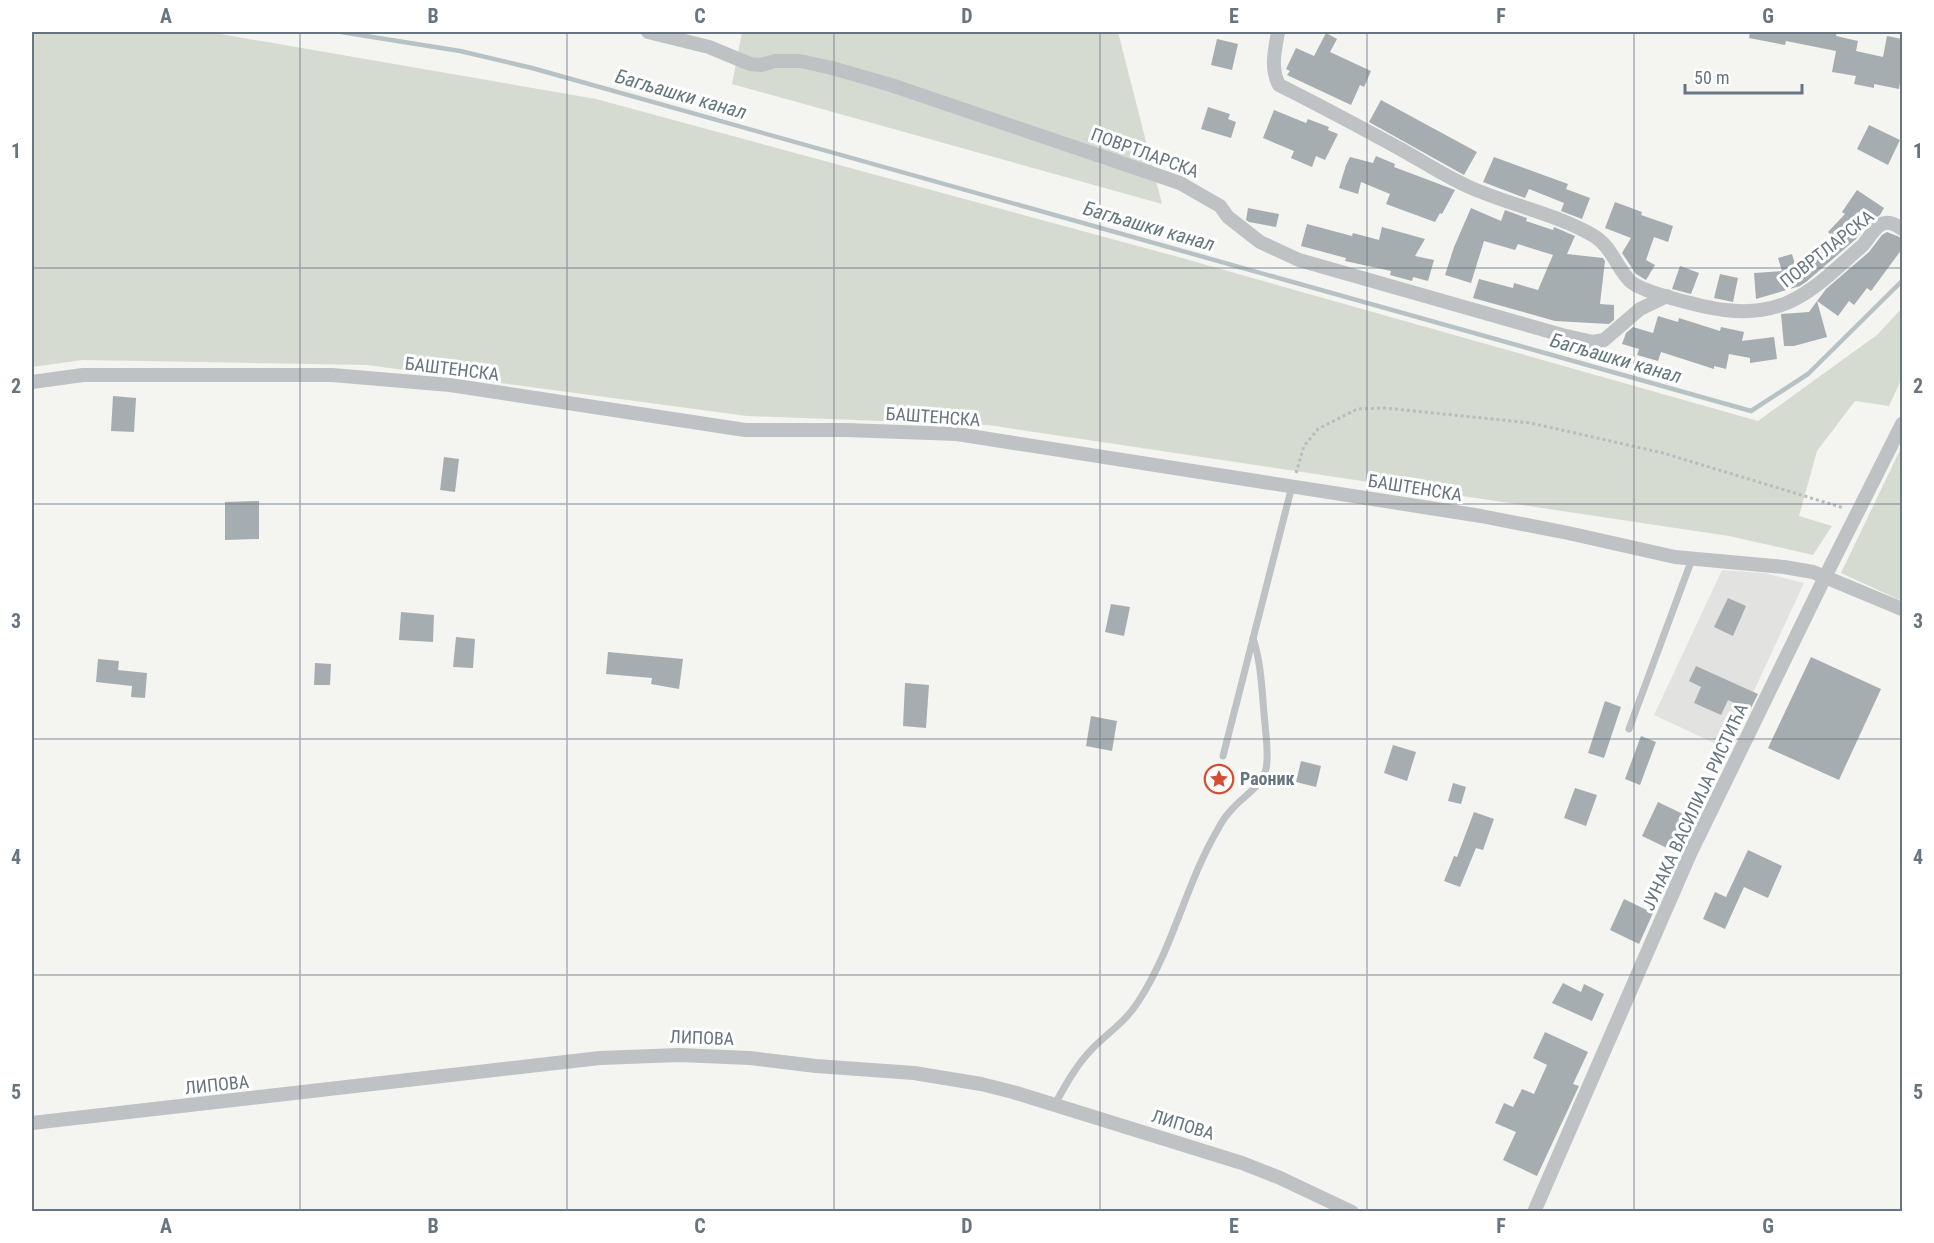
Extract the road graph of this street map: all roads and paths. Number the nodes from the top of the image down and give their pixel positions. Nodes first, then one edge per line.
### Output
1 (648, 32) edge
2 (1278, 32) edge
3 (1902, 229) edge
4 (1633, 284) junction
5 (1667, 296) junction
6 (1640, 309) junction
7 (32, 382) edge
8 (1902, 424) edge
9 (1292, 486) junction
10 (1858, 512) junction
11 (1692, 559) junction
12 (1825, 577) junction
13 (1902, 609) edge
14 (1253, 638) junction
15 (1629, 729) dead end
16 (1223, 756) dead end
17 (1055, 1104) junction
18 (32, 1122) edge
19 (1352, 1212) edge
20 (1534, 1212) edge

1 - 6 street, ПОВРТЛАРСКА
2 - 4 street
3 - 5 street, ПОВРТЛАРСКА
4 - 5 street, ПОВРТЛАРСКА
4 - 6 street
5 - 6 street, ПОВРТЛАРСКА
7 - 9 street, БАШТЕНСКА
8 - 10 street, ЈУНАКА ВАСИЛИЈА РИСТИЋА
9 - 10 path
9 - 11 street, БАШТЕНСКА
9 - 14 lane
10 - 12 street, ЈУНАКА ВАСИЛИЈА РИСТИЋА
11 - 12 street, БАШТЕНСКА
11 - 15 lane
12 - 13 street, БАШТЕНСКА
12 - 20 street, ЈУНАКА ВАСИЛИЈА РИСТИЋА
14 - 16 lane
14 - 17 lane
17 - 18 street, ЛИПОВА
17 - 19 street, ЛИПОВА

